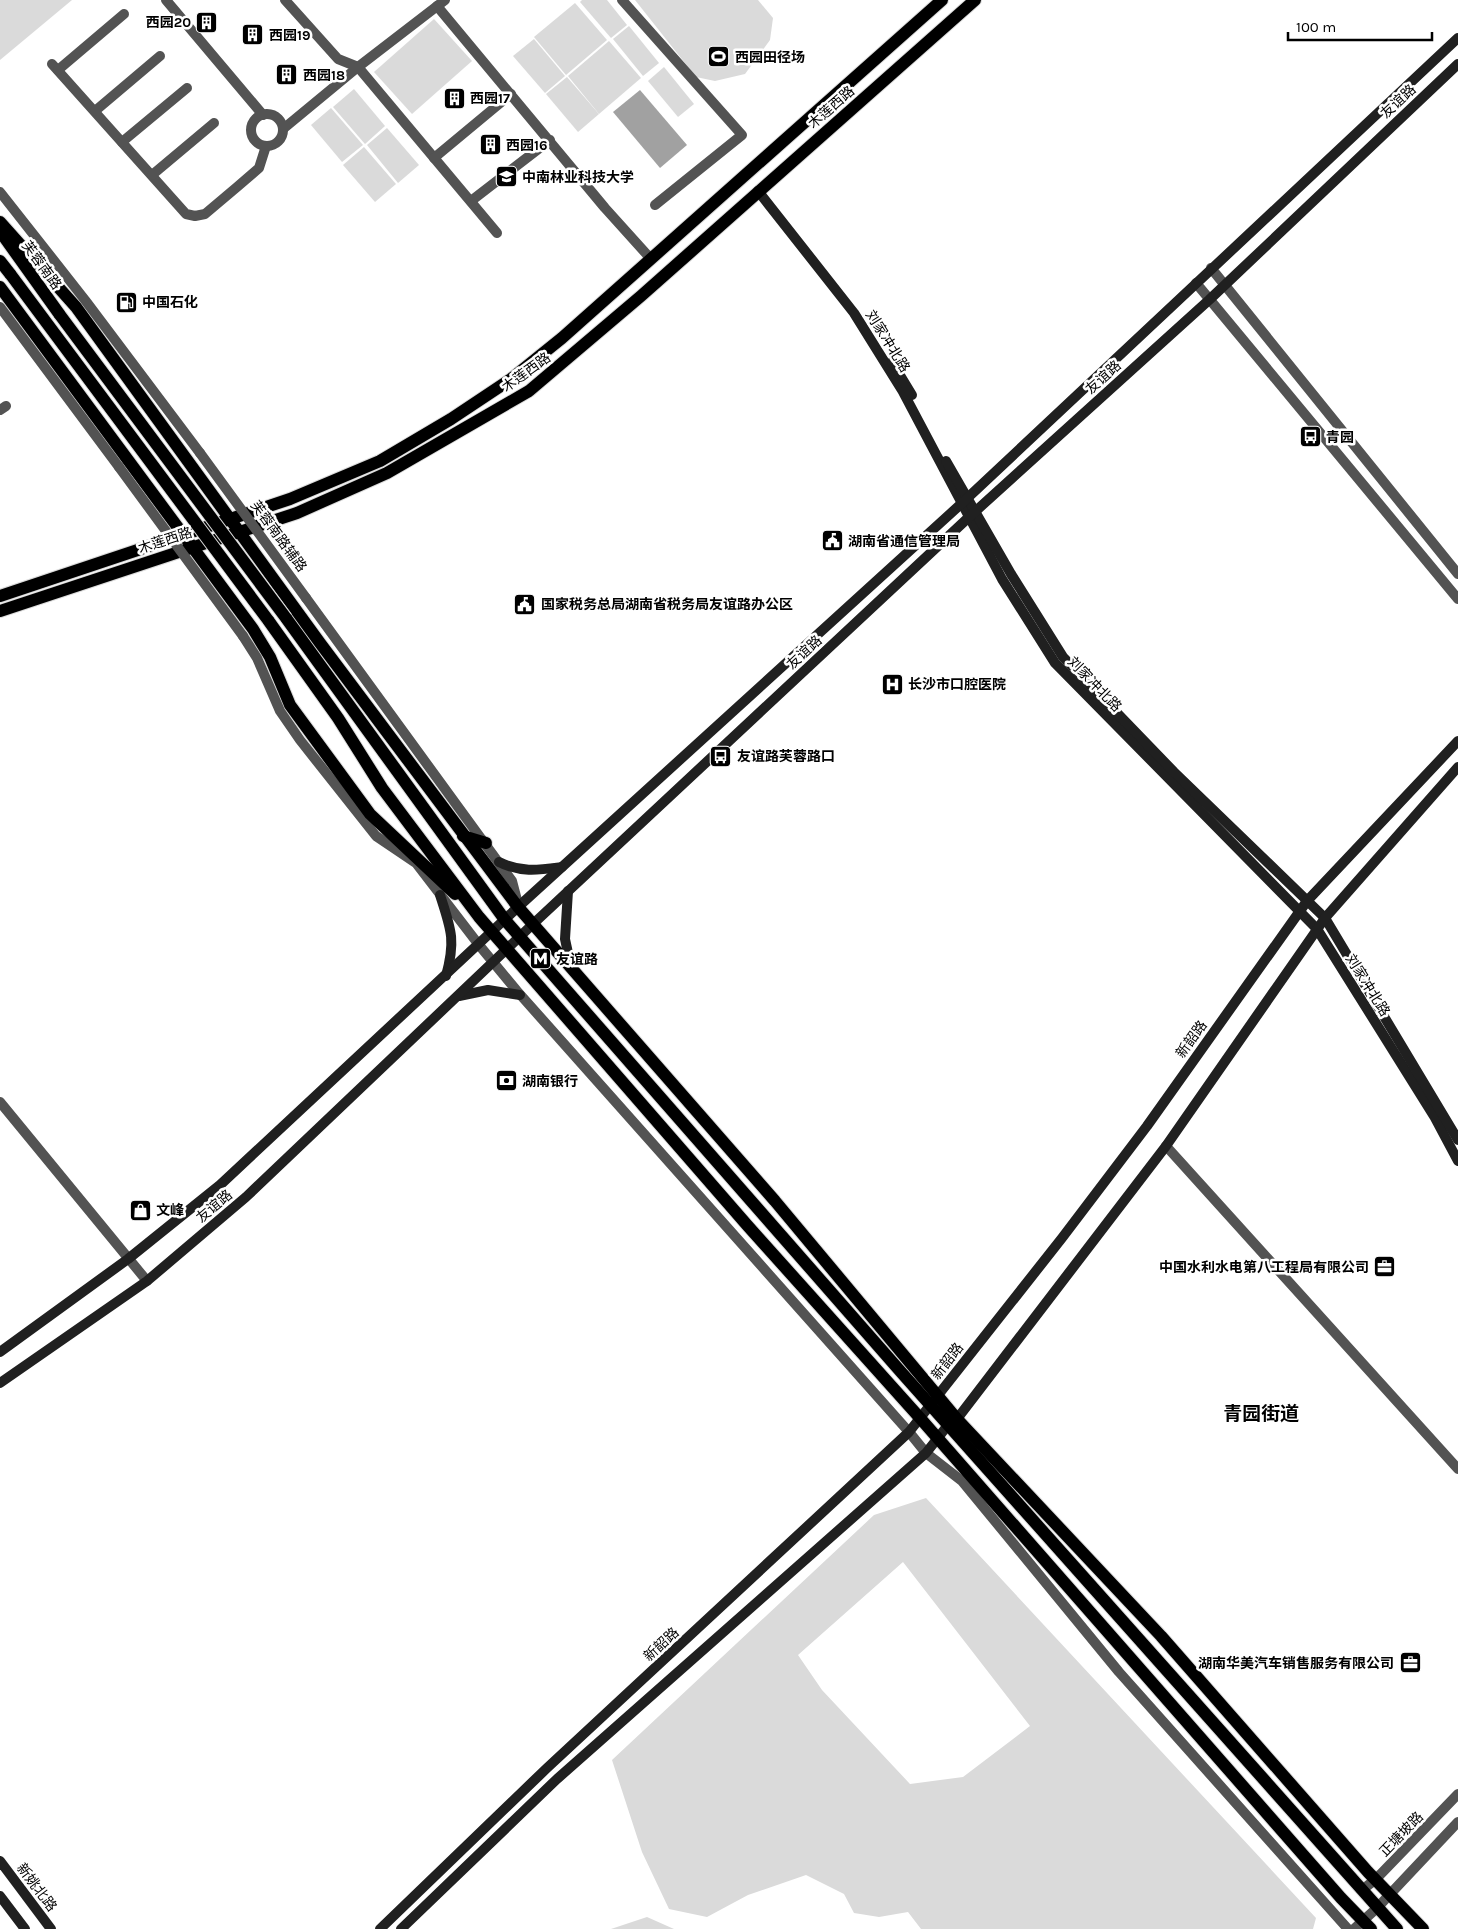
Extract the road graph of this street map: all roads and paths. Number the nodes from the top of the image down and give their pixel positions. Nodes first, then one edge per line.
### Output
1 (166, 0) edge
2 (285, 0) edge
3 (622, 0) edge
4 (942, 0) edge
5 (975, 0) edge
6 (441, 3) edge
7 (124, 14) dead end
8 (1458, 38) edge
9 (160, 56) dead end
10 (1458, 64) edge
11 (358, 67) junction
12 (187, 88) dead end
13 (511, 94) junction
14 (94, 111) junction
15 (263, 115) junction
16 (214, 123) dead end
17 (283, 129) junction
18 (550, 140) junction
19 (122, 142) junction
20 (266, 146) junction
21 (434, 158) junction
22 (152, 175) junction
23 (760, 190) junction
24 (0, 192) edge
25 (471, 201) junction
26 (655, 205) dead end
27 (0, 222) edge
28 (0, 231) edge
29 (498, 233) dead end
30 (651, 259) junction
31 (0, 261) edge
32 (1210, 268) junction
33 (1196, 283) junction
34 (1224, 285) junction
35 (0, 287) edge
36 (1209, 300) junction
37 (0, 307) edge
38 (964, 501) junction
39 (972, 515) junction
40 (230, 519) junction
41 (238, 532) junction
42 (184, 534) junction
43 (193, 546) junction
44 (1458, 574) edge
45 (0, 596) edge
46 (1458, 599) edge
47 (0, 611) edge
48 (1458, 741) edge
49 (1458, 768) edge
50 (438, 827) junction
51 (385, 830) junction
52 (464, 836) junction
53 (486, 843) junction
54 (499, 862) junction
55 (416, 863) junction
56 (562, 867) junction
57 (568, 891) junction
58 (440, 895) junction
59 (1307, 901) junction
60 (518, 907) junction
61 (1300, 912) junction
62 (479, 917) junction
63 (1325, 918) junction
64 (505, 920) junction
65 (533, 924) junction
66 (1317, 929) junction
67 (493, 932) junction
68 (520, 938) junction
69 (479, 945) junction
70 (507, 948) junction
71 (494, 963) junction
72 (571, 967) junction
73 (446, 976) junction
74 (520, 994) junction
75 (458, 997) junction
76 (0, 1102) edge
77 (1458, 1140) edge
78 (1166, 1146) junction
79 (1458, 1161) edge
80 (128, 1259) junction
81 (147, 1281) junction
82 (0, 1352) edge
83 (0, 1383) edge
84 (934, 1399) junction
85 (920, 1418) junction
86 (952, 1422) junction
87 (909, 1432) junction
88 (937, 1438) junction
89 (926, 1453) junction
90 (1458, 1468) edge
91 (1458, 1794) edge
92 (1458, 1822) edge
93 (0, 1861) edge
94 (1376, 1879) junction
95 (1362, 1890) junction
96 (1390, 1894) junction
97 (0, 1896) edge
98 (1377, 1908) junction
99 (1363, 1926) edge
100 (25, 1929) edge
101 (51, 1929) edge
102 (380, 1929) edge
103 (401, 1929) edge
104 (1348, 1929) edge
105 (1397, 1929) edge
106 (1423, 1929) edge

1 - 15 street
2 - 11 street
3 - 26 street
4 - 30 main road, 木莲西路
5 - 23 main road, 木莲西路
6 - 11 street
6 - 13 street
7 - 14 street
8 - 32 main road, 友谊路
9 - 14 street
10 - 34 main road, 友谊路
11 - 17 street
11 - 21 street
12 - 19 street
13 - 18 street
13 - 21 street
14 - 19 street
15 - 17 street
15 - 20 street
16 - 22 street
17 - 20 street
18 - 25 street
18 - 30 street
19 - 22 street
20 - 22 street
21 - 25 street
23 - 38 main road, 刘家冲北路
23 - 41 main road, 木莲西路
24 - 53 street, 芙蓉南路辅路, bridge
25 - 29 street
27 - 40 main road
28 - 50 main road, 芙蓉南路, bridge
30 - 40 main road, 木莲西路
31 - 62 main road, bridge
32 - 33 main road, 友谊路
32 - 34 street
33 - 36 street
33 - 38 main road, 友谊路
34 - 36 main road, 友谊路
34 - 44 street
35 - 42 main road
36 - 39 main road, 友谊路
36 - 46 street
37 - 55 street, bridge
38 - 39 main road, 刘家冲北路
38 - 56 main road, 友谊路
39 - 57 main road, 友谊路
39 - 59 main road, 刘家冲北路
39 - 61 main road, 刘家冲北路
40 - 41 main road
40 - 42 main road, 木莲西路
41 - 43 main road, 木莲西路
41 - 52 main road
42 - 43 main road
42 - 45 main road, 木莲西路
43 - 47 main road, 木莲西路
43 - 51 main road
48 - 59 main road, 新韶路
49 - 63 main road
50 - 52 main road
50 - 64 main road, 芙蓉南路
51 - 55 main road
51 - 62 main road
52 - 53 main road
52 - 60 main road
53 - 54 street, 芙蓉南路辅路
54 - 56 main road
54 - 60 street, 芙蓉南路辅路
55 - 58 street
56 - 60 main road, 友谊路
57 - 65 main road, 友谊路
57 - 72 main road
58 - 69 street
58 - 73 main road
59 - 61 main road, 新韶路
59 - 63 main road, 刘家冲北路
60 - 64 main road, 友谊路
60 - 65 main road
61 - 66 main road, 刘家冲北路
61 - 84 main road, 新韶路
62 - 67 main road
63 - 66 main road
63 - 77 main road, 刘家冲北路
64 - 67 main road, 友谊路
64 - 68 main road, 芙蓉南路
65 - 68 main road, 友谊路
65 - 72 main road
66 - 78 main road
66 - 79 main road, 刘家冲北路
67 - 69 main road, 友谊路
67 - 70 main road
68 - 70 main road, 友谊路
68 - 84 main road, 芙蓉南路
69 - 71 street
69 - 73 main road, 友谊路
70 - 71 main road, 友谊路
70 - 85 main road
71 - 74 street
71 - 75 main road, 友谊路
72 - 84 main road
73 - 80 main road, 友谊路
74 - 75 main road
74 - 87 street
75 - 81 main road, 友谊路
76 - 80 street
78 - 86 main road
78 - 90 street
80 - 81 street
80 - 82 main road, 友谊路
81 - 83 main road, 友谊路
84 - 85 main road, 新韶路
84 - 86 main road
85 - 87 main road, 新韶路
85 - 88 main road
86 - 88 main road
86 - 94 main road
86 - 95 main road
87 - 89 street
87 - 102 main road, 新韶路
88 - 89 main road
88 - 99 main road
89 - 103 main road
89 - 104 street
91 - 94 street, 正塘坡路
92 - 96 street
93 - 101 main road, 新姚北路
94 - 95 street, 正塘坡路
94 - 96 main road
95 - 98 main road
96 - 98 street
96 - 106 main road
97 - 100 main road
98 - 99 street
98 - 105 main road

